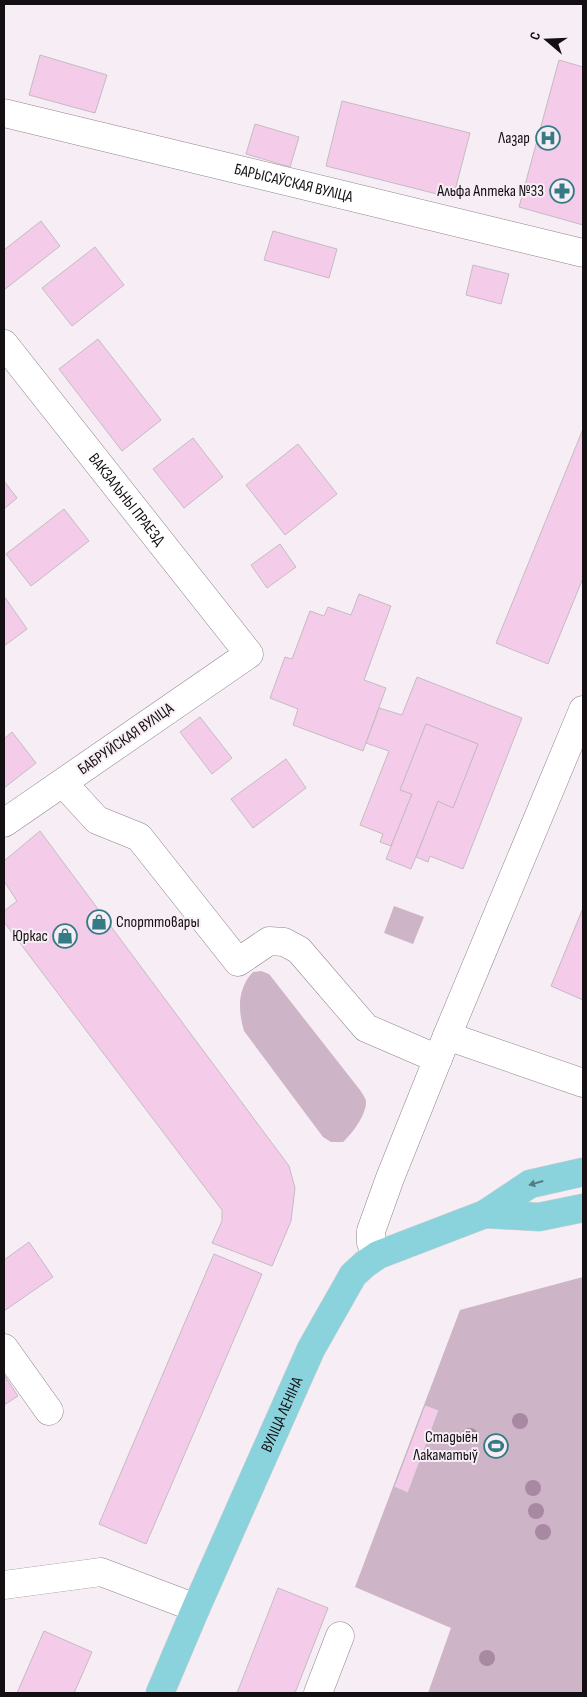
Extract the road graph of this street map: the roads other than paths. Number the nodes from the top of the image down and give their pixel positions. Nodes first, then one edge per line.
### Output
1 (4, 113) edge
2 (583, 253) edge
3 (4, 344) edge
4 (249, 654) joint
5 (583, 712) edge
6 (63, 783) junction
7 (4, 823) edge
8 (443, 1048) junction
9 (583, 1083) edge
10 (583, 1172) edge
11 (583, 1208) edge
12 (485, 1214) junction
13 (378, 1255) junction
14 (4, 1348) edge
15 (49, 1411) dead end
16 (4, 1585) edge
17 (196, 1608) junction
18 (340, 1636) dead end
19 (160, 1693) edge
20 (318, 1693) edge

1 - 2 street, БАРЫСАЎСКАЯ ВУЛІЦА
3 - 4 street, ВАКЗАЛЬНЫ ПРАЕЗД
4 - 6 street, БАБРУЙСКАЯ ВУЛІЦА
5 - 8 street
6 - 7 street, БАБРУЙСКАЯ ВУЛІЦА
6 - 8 street
8 - 9 street
8 - 13 street
10 -> 12 main road, ВУЛІЦА ЛЕНІНА
11 - 12 main road, ВУЛІЦА ЛЕНІНА
12 - 13 main road, ВУЛІЦА ЛЕНІНА
13 - 17 main road, ВУЛІЦА ЛЕНІНА
14 - 15 street
16 - 17 street
17 - 19 main road, ВУЛІЦА ЛЕНІНА
18 - 20 street

